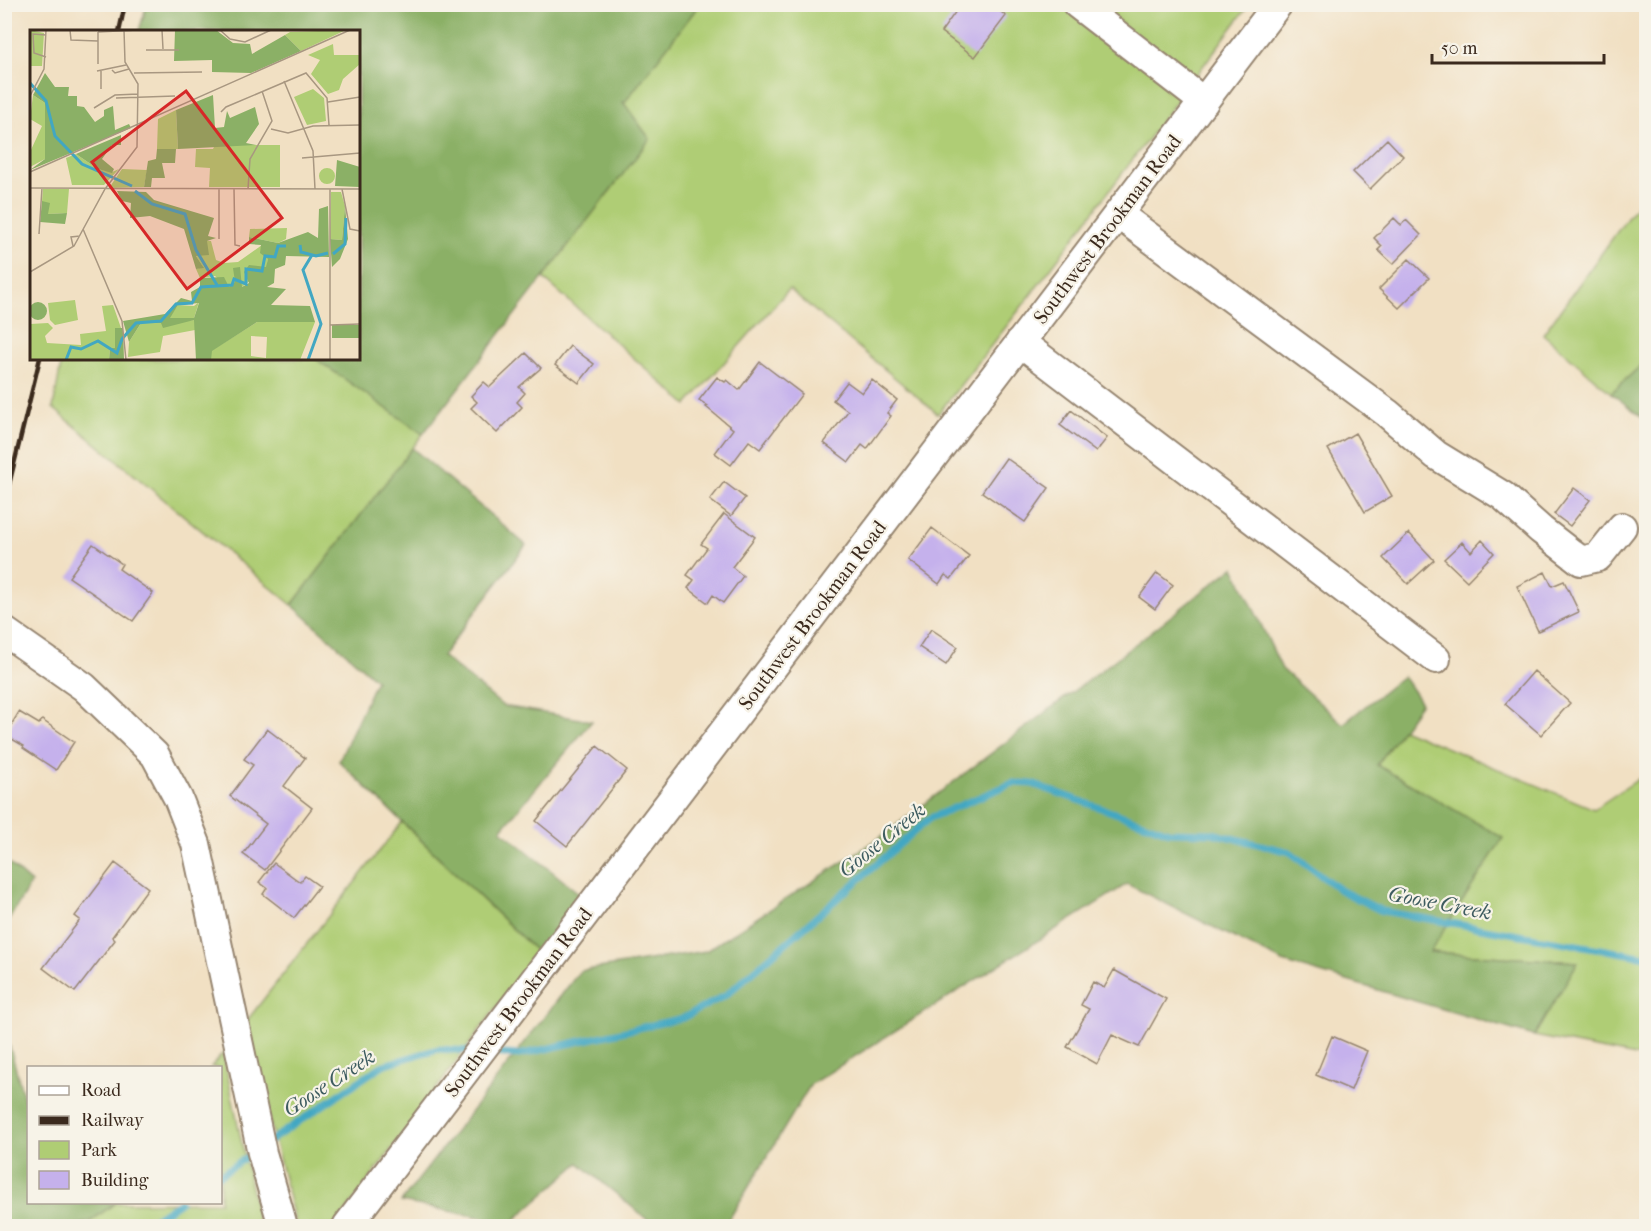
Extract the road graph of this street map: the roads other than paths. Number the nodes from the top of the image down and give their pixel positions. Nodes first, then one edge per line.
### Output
1 (1077, 4) edge
2 (1278, 4) edge
3 (1204, 102) junction
4 (1118, 214) junction
5 (1020, 342) junction
6 (1622, 527) dead end
7 (4, 631) edge
8 (1436, 659) dead end
9 (282, 1227) edge
10 (347, 1227) edge

1 - 3 street
2 - 3 street, Southwest Brookman Road
3 - 4 street, Southwest Brookman Road
4 - 5 street, Southwest Brookman Road
4 - 6 street
5 - 8 street
5 - 10 street, Southwest Brookman Road
7 - 9 street

